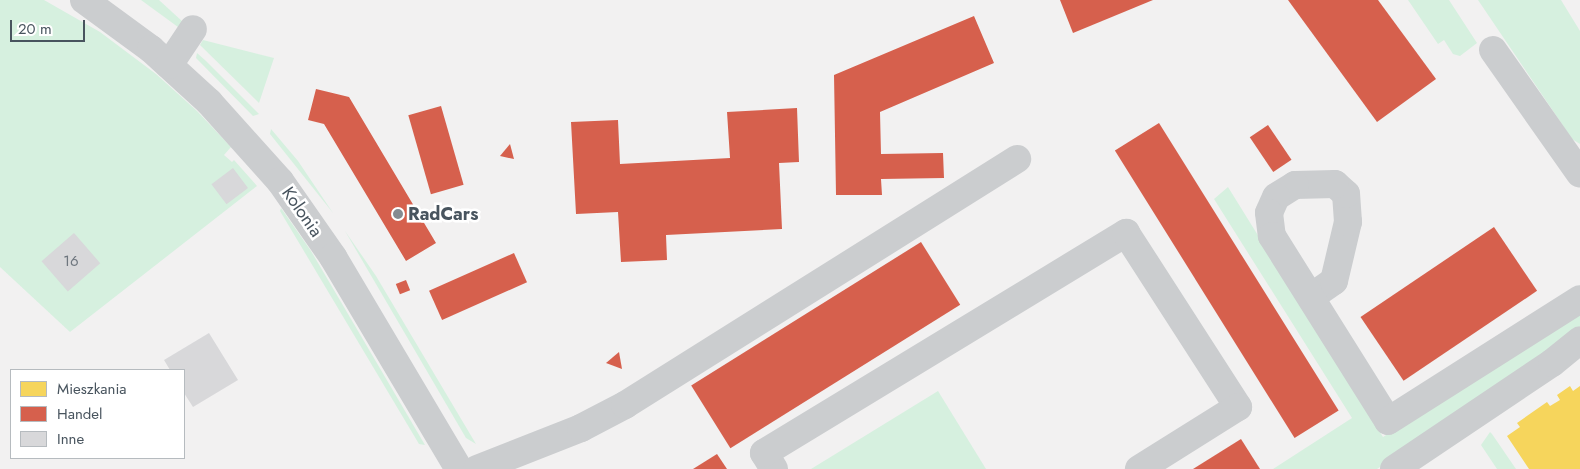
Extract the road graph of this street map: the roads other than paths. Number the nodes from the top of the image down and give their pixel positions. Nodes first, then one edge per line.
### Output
1 (84, 1) edge
2 (193, 29) dead end
3 (1493, 50) dead end
4 (169, 65) junction
5 (1017, 159) dead end
6 (1580, 174) edge
7 (1311, 297) dead end
8 (1580, 299) edge
9 (1580, 340) edge
10 (459, 469) edge
11 (477, 469) edge
12 (774, 469) edge
13 (1139, 469) edge
14 (1394, 469) edge

1 - 4 street, Kolonia
2 - 4 street
3 - 6 street
4 - 10 street, Kolonia
5 - 11 street
7 - 8 street
9 - 14 street
12 - 13 street

